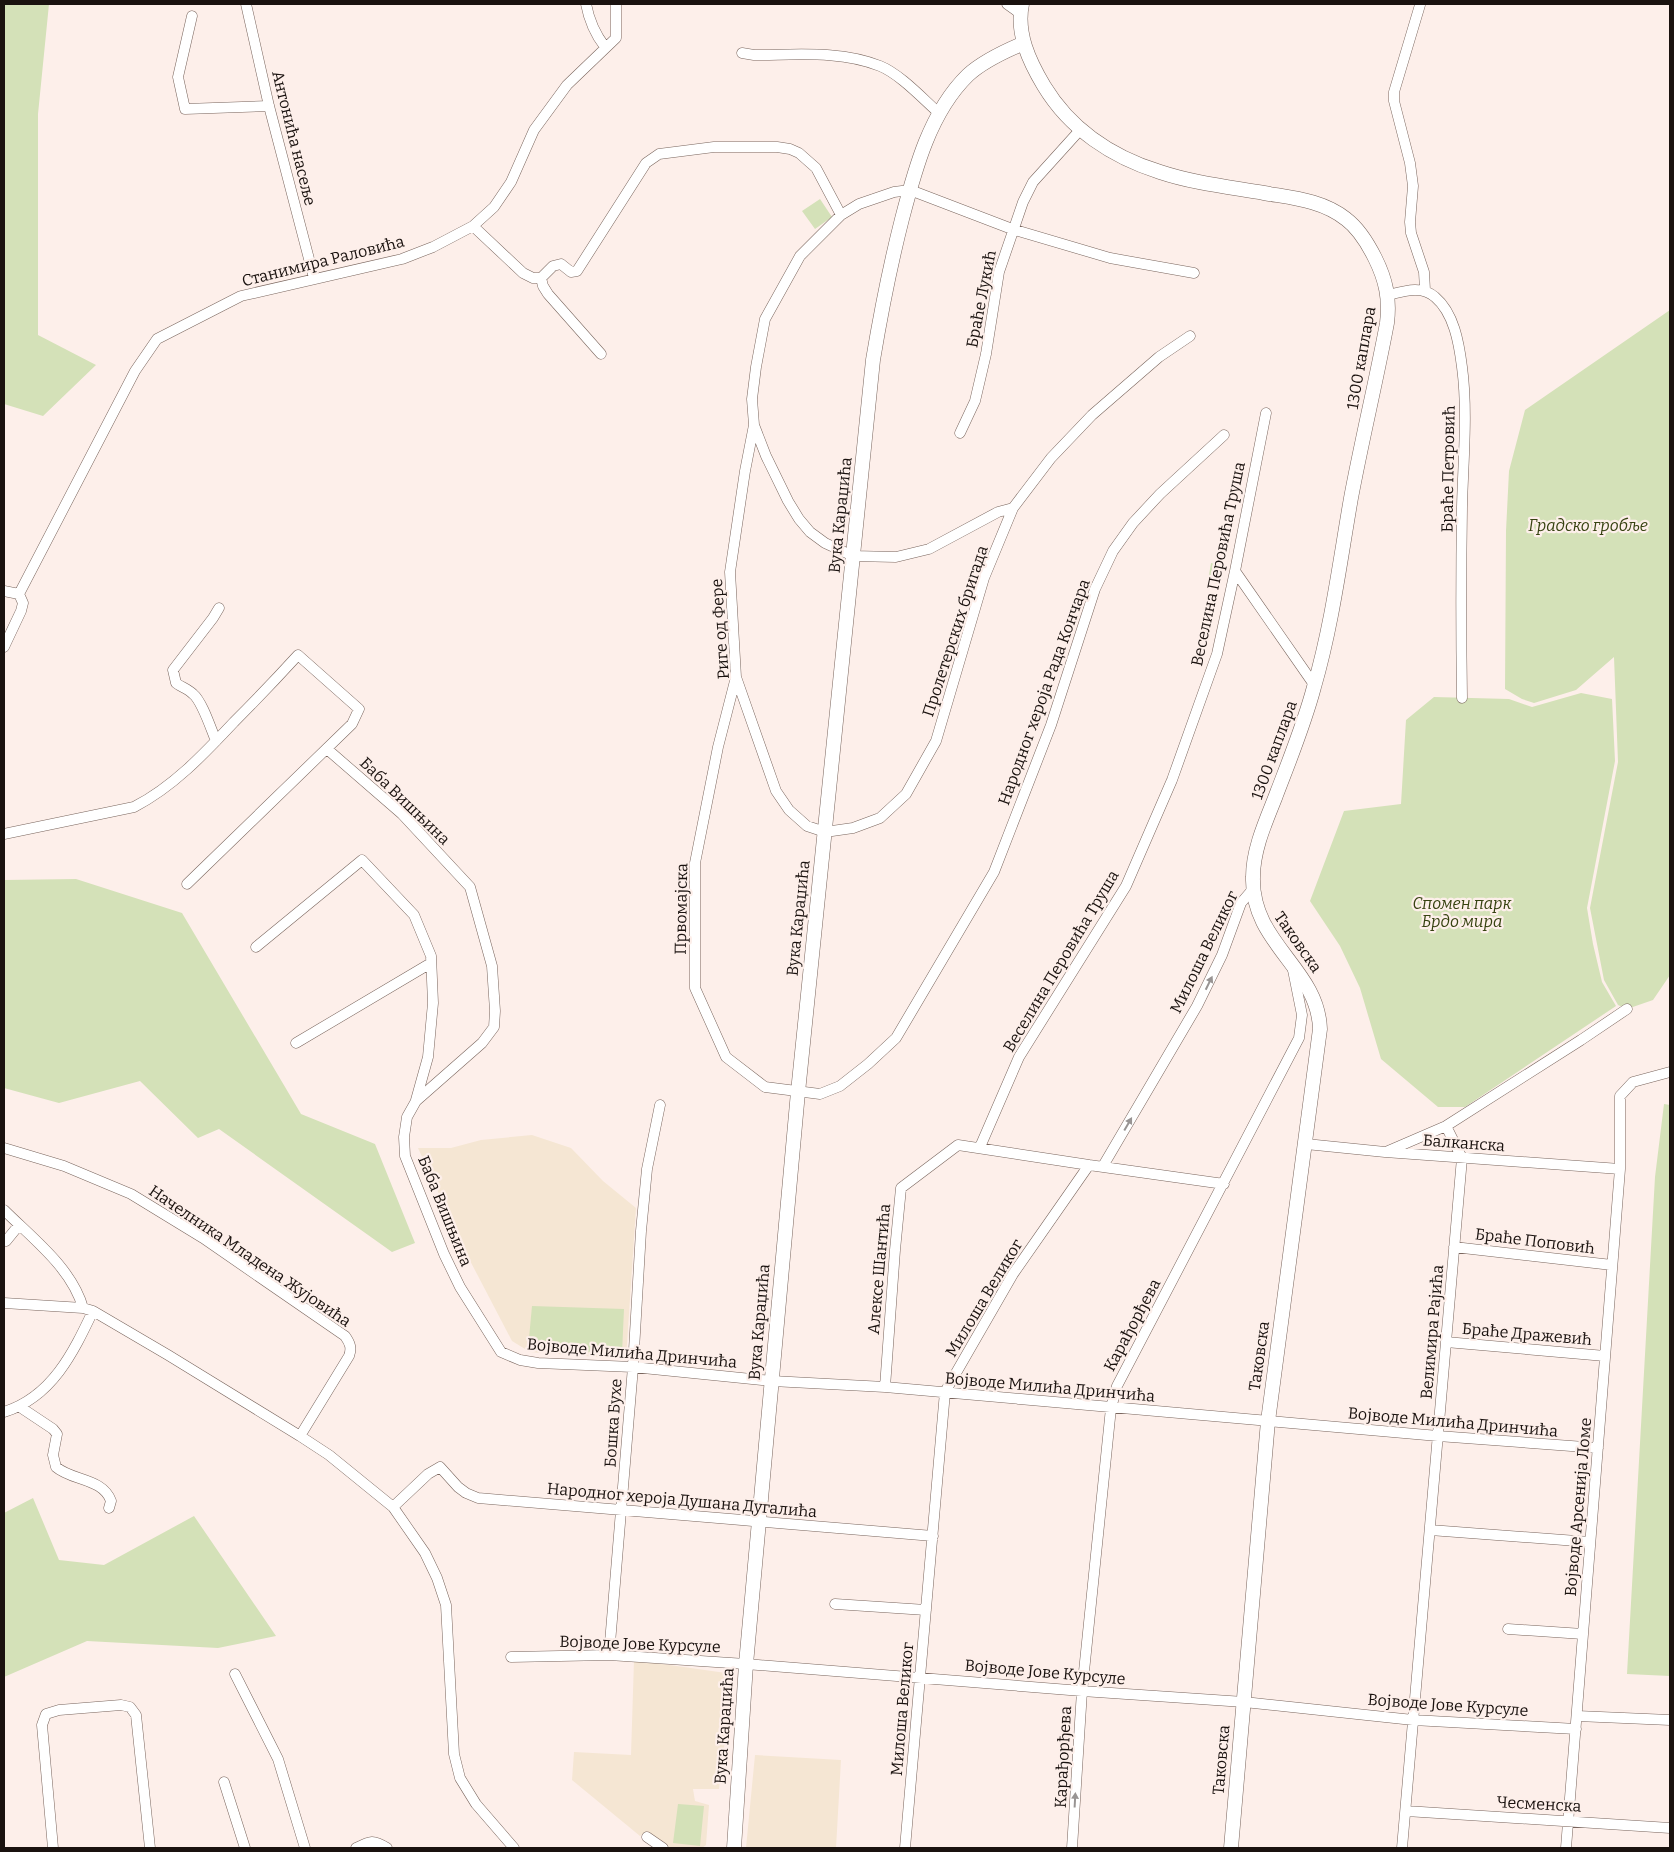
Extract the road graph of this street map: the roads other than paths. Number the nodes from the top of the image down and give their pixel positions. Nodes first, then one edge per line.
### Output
1 (246, 4) edge
2 (586, 4) edge
3 (616, 4) edge
4 (1007, 4) edge
5 (1420, 5) dead end
6 (1021, 9) edge
7 (192, 16) dead end
8 (1024, 43) junction
9 (605, 47) junction
10 (742, 53) dead end
11 (269, 106) junction
12 (940, 114) junction
13 (1080, 130) junction
14 (910, 190) junction
15 (841, 215) junction
16 (473, 226) junction
17 (1012, 229) junction
18 (1194, 273) dead end
19 (314, 278) junction
20 (541, 278) junction
21 (1425, 290) junction
22 (1388, 295) junction
23 (1190, 336) dead end
24 (601, 354) dead end
25 (1266, 413) dead end
26 (754, 425) junction
27 (960, 433) dead end
28 (1224, 435) dead end
29 (1013, 508) junction
30 (853, 556) junction
31 (1235, 571) junction
32 (4, 591) edge
33 (19, 594) junction
34 (219, 608) dead end
35 (4, 646) edge
36 (736, 677) junction
37 (1315, 686) junction
38 (1462, 698) dead end
39 (216, 741) junction
40 (327, 749) junction
41 (825, 832) junction
42 (4, 834) edge
43 (187, 884) dead end
44 (1253, 889) junction
45 (256, 947) dead end
46 (431, 963) junction
47 (1292, 966) junction
48 (1627, 1009) dead end
49 (296, 1043) dead end
50 (1670, 1072) edge
51 (798, 1092) junction
52 (416, 1101) junction
53 (660, 1105) dead end
54 (1446, 1126) junction
55 (1306, 1144) junction
56 (980, 1147) junction
57 (4, 1148) edge
58 (1385, 1152) junction
59 (1462, 1158) junction
60 (1089, 1165) junction
61 (1103, 1166) junction
62 (1620, 1169) junction
63 (1224, 1184) junction
64 (4, 1210) edge
65 (19, 1225) junction
66 (6, 1242) dead end
67 (1454, 1247) junction
68 (1612, 1265) junction
69 (4, 1304) edge
70 (88, 1309) junction
71 (1446, 1342) junction
72 (501, 1352) joint
73 (1605, 1356) junction
74 (633, 1368) junction
75 (772, 1381) junction
76 (885, 1387) junction
77 (945, 1392) junction
78 (20, 1407) junction
79 (1111, 1408) junction
80 (4, 1412) edge
81 (1268, 1421) junction
82 (300, 1436) junction
83 (1438, 1436) junction
84 (1598, 1448) junction
85 (393, 1507) junction
86 (109, 1508) dead end
87 (622, 1508) junction
88 (760, 1522) junction
89 (1430, 1530) junction
90 (933, 1536) junction
91 (1590, 1542) junction
92 (835, 1604) dead end
93 (926, 1610) junction
94 (1508, 1629) dead end
95 (1583, 1634) junction
96 (609, 1655) junction
97 (511, 1657) dead end
98 (746, 1664) junction
99 (235, 1674) dead end
100 (919, 1677) junction
101 (1082, 1691) junction
102 (1244, 1702) junction
103 (1577, 1716) junction
104 (1413, 1720) junction
105 (1670, 1720) edge
106 (1576, 1728) junction
107 (224, 1782) dead end
108 (1406, 1811) junction
109 (1568, 1820) junction
110 (1670, 1828) edge
111 (647, 1836) dead end
112 (53, 1848) edge
113 (150, 1848) edge
114 (245, 1848) edge
115 (304, 1848) edge
116 (356, 1848) edge
117 (387, 1848) edge
118 (514, 1848) edge
119 (662, 1848) edge
120 (734, 1848) edge
121 (905, 1848) edge
122 (1072, 1848) edge
123 (1231, 1848) edge
124 (1402, 1848) edge
125 (1566, 1848) edge

1 - 11 street, Антонића насеље
2 - 9 street
3 - 9 street, Станимира Раловића
4 - 6 street
5 - 21 street
6 - 8 street, 1300 каплара
7 - 11 street
8 - 12 street, Вука Караџића
8 - 13 street, 1300 каплара
9 - 16 street, Станимира Раловића
10 - 12 street
11 - 19 street, Антонића насеље
12 - 14 street, Вука Караџића
13 - 17 street, Браће Лукић
13 - 22 street, 1300 каплара
14 - 15 street
14 - 17 street
14 - 30 street, Вука Караџића
15 - 20 street
15 - 26 street
16 - 19 street, Станимира Раловића
16 - 20 street
17 - 18 street
17 - 27 street, Браће Лукић
19 - 33 street, Станимира Раловића
20 - 24 street
21 - 22 street
21 - 38 street, Браће Петровић
22 - 37 street, 1300 каплара
23 - 29 street, Пролетерских бригада
25 - 31 street, Веселина Перовића Труша
26 - 30 street
26 - 36 street, Риге од Фере
28 - 51 street, Народног хероја Рада Кончара
29 - 30 street
29 - 41 street, Пролетерских бригада
30 - 41 street, Вука Караџића
31 - 37 street
31 - 56 street, Веселина Перовића Труша
32 - 33 street
33 - 35 street
34 - 39 street
36 - 41 street, Риге од Фере
36 - 51 street, Првомајска
37 - 44 street, 1300 каплара
39 - 40 street
39 - 42 street
40 - 43 street
40 - 52 street, Баба Вишњина
41 - 51 street, Вука Караџића
44 - 47 street, Таковска
61 -> 44 street, Милоша Великог
45 - 46 street
46 - 49 street
46 - 52 street
47 - 55 street, Таковска
47 - 63 street, Карађорђева
48 - 54 street
50 - 62 street, Војводе Арсенија Ломе
51 - 75 street, Вука Караџића
52 - 72 street, Баба Вишњина
53 - 74 street, Бошка Бухе
54 - 58 street
54 - 59 street
55 - 58 street, Балканска
55 - 81 street, Таковска
56 - 60 street, Алексе Шантића
56 - 76 street, Алексе Шантића
57 - 82 street, Начелника Младена Жујовића
58 - 59 street, Балканска
59 - 62 street, Балканска
59 - 67 street, Велимира Рајића
60 - 61 street
60 - 77 street, Милоша Великог
61 - 63 street
62 - 68 street, Војводе Арсенија Ломе
63 - 79 street, Карађорђева
64 - 65 street
65 - 66 street
65 - 70 street
67 - 68 street, Браће Поповић
67 - 71 street, Велимира Рајића
68 - 73 street, Војводе Арсенија Ломе
69 - 70 street
70 - 78 street
70 - 82 street
71 - 73 street, Браће Дражевић
71 - 83 street, Велимира Рајића
72 - 74 street, Војводе Милића Дринчића
73 - 84 street, Војводе Арсенија Ломе
74 - 75 street, Војводе Милића Дринчића
74 - 87 street, Бошка Бухе
75 - 76 street, Војводе Милића Дринчића
75 - 88 street, Вука Караџића
76 - 77 street, Војводе Милића Дринчића
77 - 79 street, Војводе Милића Дринчића
77 - 90 street, Милоша Великог
78 - 80 street
78 - 86 street
79 - 81 street, Војводе Милића Дринчића
79 - 101 street, Карађорђева
81 - 83 street, Војводе Милића Дринчића
81 - 102 street, Таковска
82 - 85 street
83 - 84 street, Војводе Милића Дринчића
83 - 89 street, Велимира Рајића
84 - 91 street, Војводе Арсенија Ломе
85 - 87 street, Народног хероја Душана Дугалића
85 - 118 street
87 - 88 street, Народног хероја Душана Дугалића
87 - 96 street, Бошка Бухе
88 - 90 street, Народног хероја Душана Дугалића
88 - 98 street, Вука Караџића
89 - 91 street
89 - 104 street, Велимира Рајића
90 - 93 street, Милоша Великог
91 - 95 street, Војводе Арсенија Ломе
92 - 93 street
93 - 100 street, Милоша Великог
94 - 95 street
95 - 103 street, Војводе Арсенија Ломе
96 - 97 street, Војводе Јове Курсуле
96 - 98 street, Војводе Јове Курсуле
98 - 100 street, Војводе Јове Курсуле
98 - 120 street, Вука Караџића
99 - 115 street
100 - 101 street, Војводе Јове Курсуле
100 - 121 street, Милоша Великог
101 - 102 street, Војводе Јове Курсуле
122 -> 101 street, Карађорђева
102 - 104 street, Војводе Јове Курсуле
102 - 123 street, Таковска
103 - 105 street
103 - 106 street, Војводе Арсенија Ломе
104 - 106 street, Војводе Јове Курсуле
104 - 108 street, Велимира Рајића
106 - 109 street, Војводе Арсенија Ломе
107 - 114 street
108 - 109 street, Чесменска
108 - 124 street, Велимира Рајића
109 - 110 street, Чесменска
109 - 125 street, Војводе Арсенија Ломе
111 - 119 street
112 - 113 street
116 - 117 street

